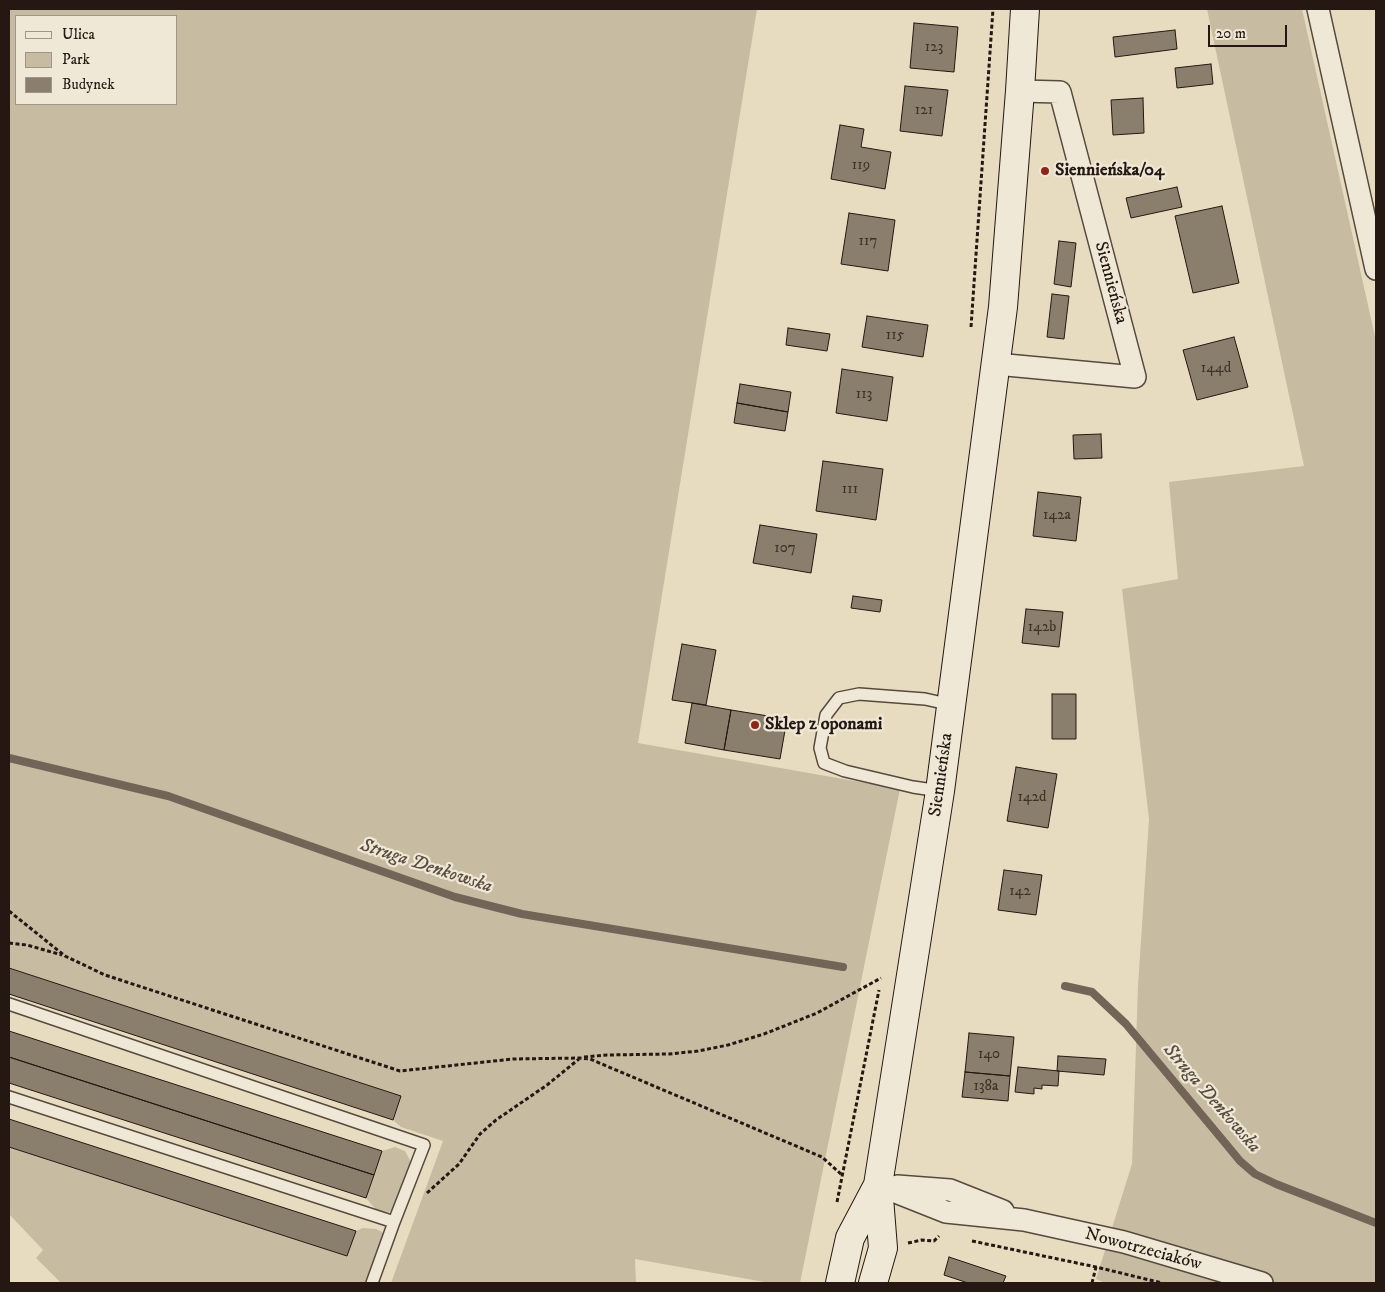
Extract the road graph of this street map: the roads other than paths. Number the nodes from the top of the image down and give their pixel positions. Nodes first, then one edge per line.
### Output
1 (1025, 9) edge
2 (1318, 9) edge
3 (1020, 91) junction
4 (1376, 269) edge
5 (996, 364) junction
6 (952, 705) junction
7 (940, 791) junction
8 (9, 1004) edge
9 (9, 1097) edge
10 (878, 1185) junction
11 (394, 1222) junction
12 (372, 1283) edge
13 (840, 1283) edge
14 (873, 1283) edge
15 (1262, 1283) edge

1 - 3 main road, Siennieńska
2 - 4 street
3 - 5 main road, Siennieńska
3 - 5 street, Siennieńska
5 - 6 main road, Siennieńska
6 - 7 main road, Siennieńska
6 - 7 lane
7 - 10 main road, Siennieńska
8 - 11 lane
9 - 11 lane
10 - 13 main road, Siennieńska
10 - 14 main road, Siennieńska
10 - 15 street, Nowotrzeciaków
11 - 12 lane

